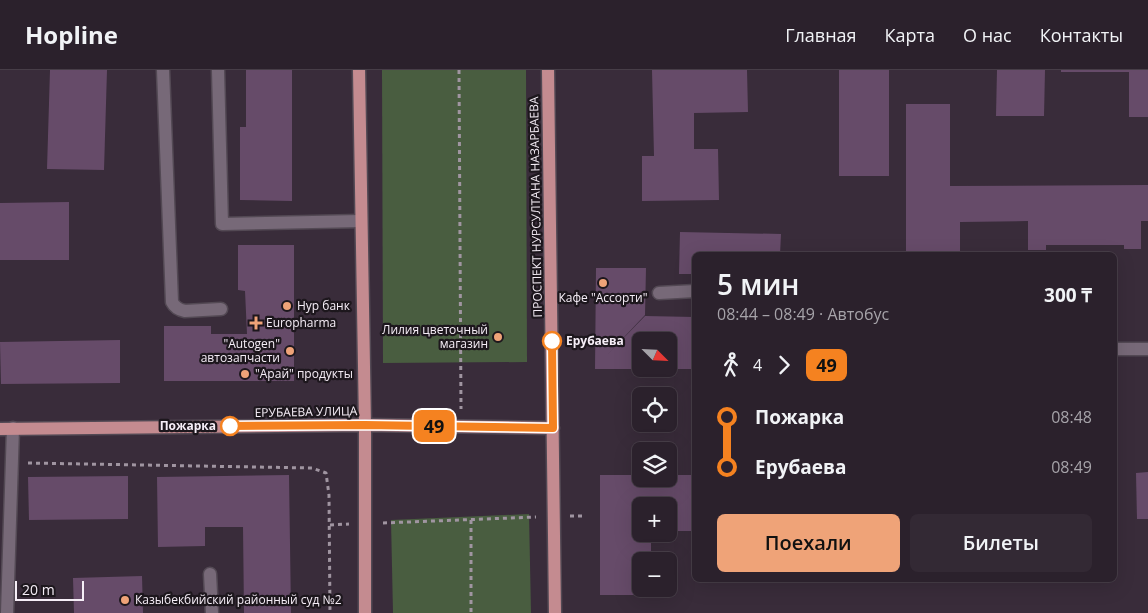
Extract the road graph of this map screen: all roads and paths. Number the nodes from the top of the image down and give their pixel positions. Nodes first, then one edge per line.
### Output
1 (163, 70) edge
2 (218, 70) edge
3 (359, 70) edge
4 (459, 70) edge
5 (548, 70) edge
6 (360, 221) junction
7 (692, 291) edge
8 (659, 293) dead end
9 (221, 309) dead end
10 (1117, 349) edge
11 (1148, 349) edge
12 (365, 425) junction
13 (461, 427) junction
14 (553, 428) junction
15 (6, 429) edge
16 (12, 463) junction
17 (582, 516) dead end
18 (554, 517) junction
19 (471, 520) junction
20 (364, 524) junction
21 (330, 525) junction
22 (210, 574) dead end
23 (7, 613) edge
24 (212, 613) edge
25 (330, 613) edge
26 (365, 613) edge
27 (471, 613) edge
28 (555, 613) edge

1 - 9 lane
2 - 6 lane
3 - 6 main road
4 - 13 path
5 - 14 main road, ПРОСПЕКТ НУРСУЛТАНА НАЗАРБАЕВА
6 - 12 main road
7 - 8 lane
10 - 11 lane
12 - 13 main road, ЕРУБАЕВА УЛИЦА
12 - 15 main road, ЕРУБАЕВА УЛИЦА
12 - 20 main road
13 - 14 main road, ЕРУБАЕВА УЛИЦА
14 - 18 main road, ПРОСПЕКТ НУРСУЛТАНА НАЗАРБАЕВА
15 - 16 lane
16 - 21 path
16 - 23 lane
17 - 18 path
18 - 19 path
18 - 28 main road, ПРОСПЕКТ НУРСУЛТАНА НАЗАРБАЕВА
19 - 20 path
19 - 27 path
20 - 21 path
20 - 26 main road
21 - 25 path
22 - 24 lane

